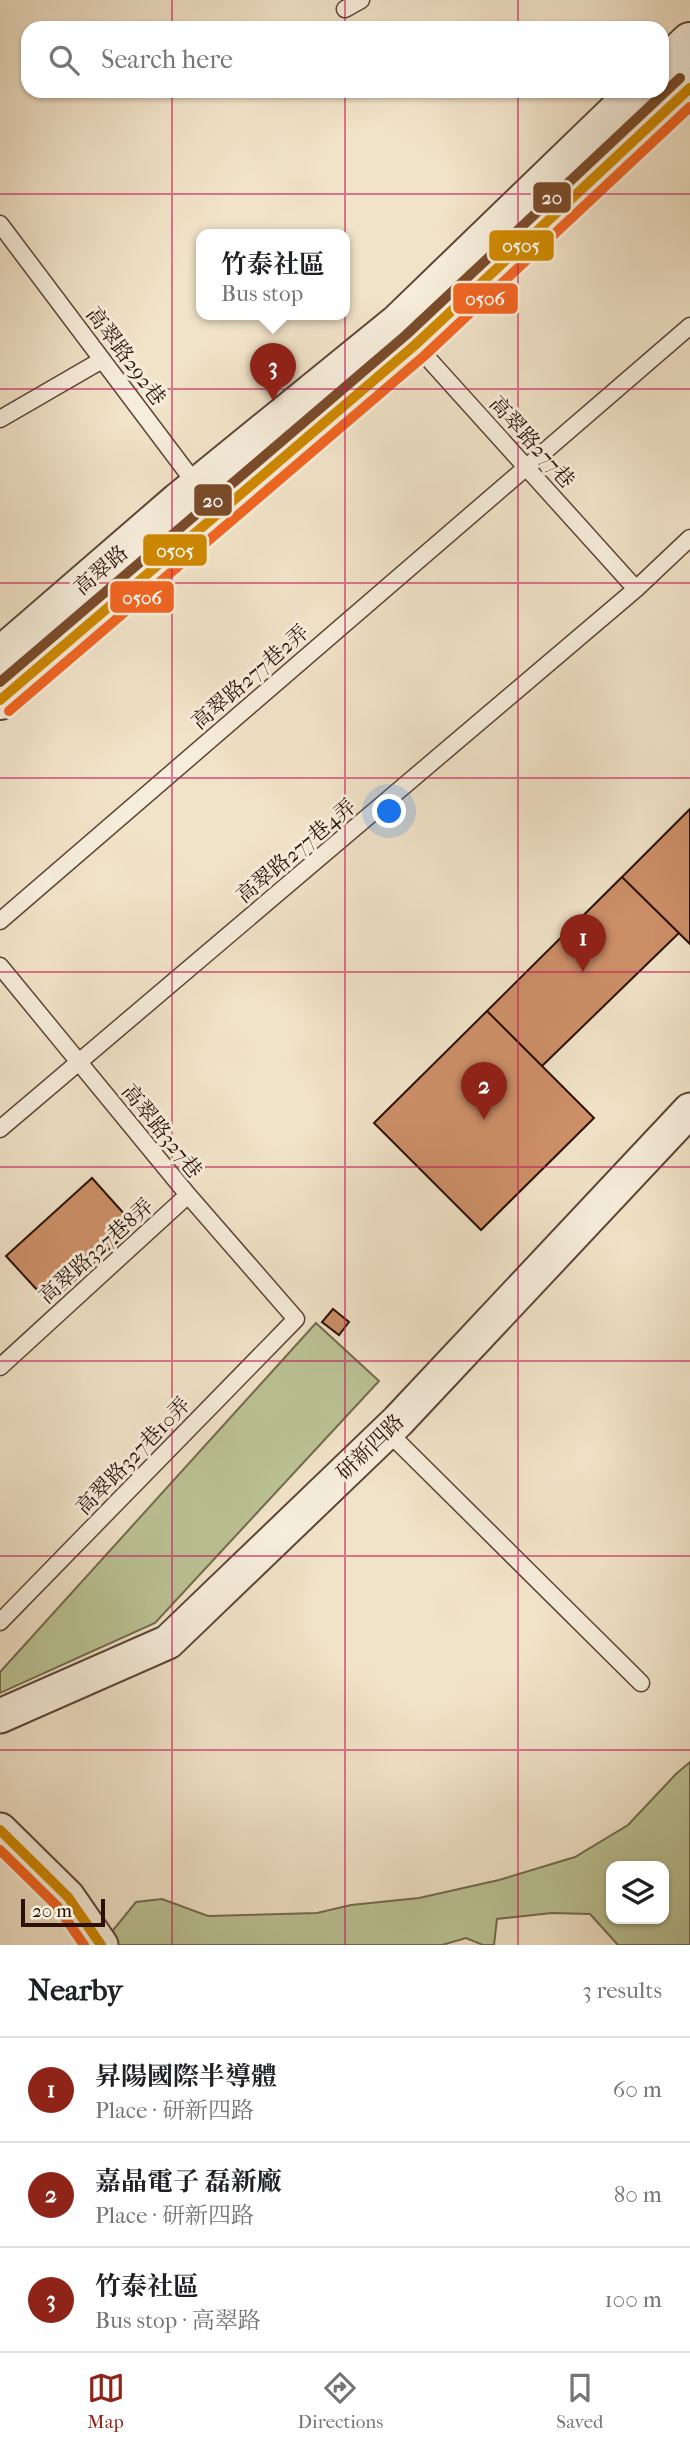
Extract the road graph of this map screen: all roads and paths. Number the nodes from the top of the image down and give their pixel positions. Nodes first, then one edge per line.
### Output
1 (361, 0) edge
2 (345, 9) dead end
3 (690, 42) edge
4 (669, 62) edge
5 (690, 88) edge
6 (632, 98) edge
7 (0, 224) edge
8 (690, 326) edge
9 (407, 334) junction
10 (102, 360) junction
11 (0, 419) edge
12 (527, 466) junction
13 (209, 500) junction
14 (690, 538) edge
15 (636, 589) junction
16 (0, 657) edge
17 (0, 700) edge
18 (0, 921) edge
19 (0, 966) edge
20 (79, 1062) junction
21 (690, 1110) edge
22 (0, 1129) edge
23 (188, 1195) junction
24 (296, 1319) joint
25 (0, 1367) edge
26 (387, 1431) junction
27 (0, 1622) edge
28 (641, 1684) dead end
29 (0, 1716) edge
30 (0, 1830) edge
31 (101, 1945) edge

1 - 2 lane
3 - 4 street
5 - 9 street, 高翠路
6 - 9 street, 高翠路
7 - 10 lane, 高翠路292巷
8 - 12 lane, 高翠路277巷2弄
9 - 12 lane, 高翠路277巷
9 - 13 street, 高翠路
10 - 11 lane
10 - 13 lane, 高翠路292巷
12 - 15 lane, 高翠路277巷
12 - 18 lane, 高翠路277巷2弄
13 - 16 street, 高翠路
13 - 17 street, 高翠路
14 - 15 lane, 高翠路277巷4弄
15 - 20 lane, 高翠路277巷4弄
19 - 20 lane, 高翠路327巷
20 - 22 lane, 高翠路277巷4弄
20 - 23 lane, 高翠路327巷
21 - 26 street, 研新四路
23 - 24 lane, 高翠路327巷
23 - 25 lane, 高翠路327巷8弄
24 - 27 lane, 高翠路327巷10弄
26 - 28 lane
26 - 29 street, 研新四路
30 - 31 street

